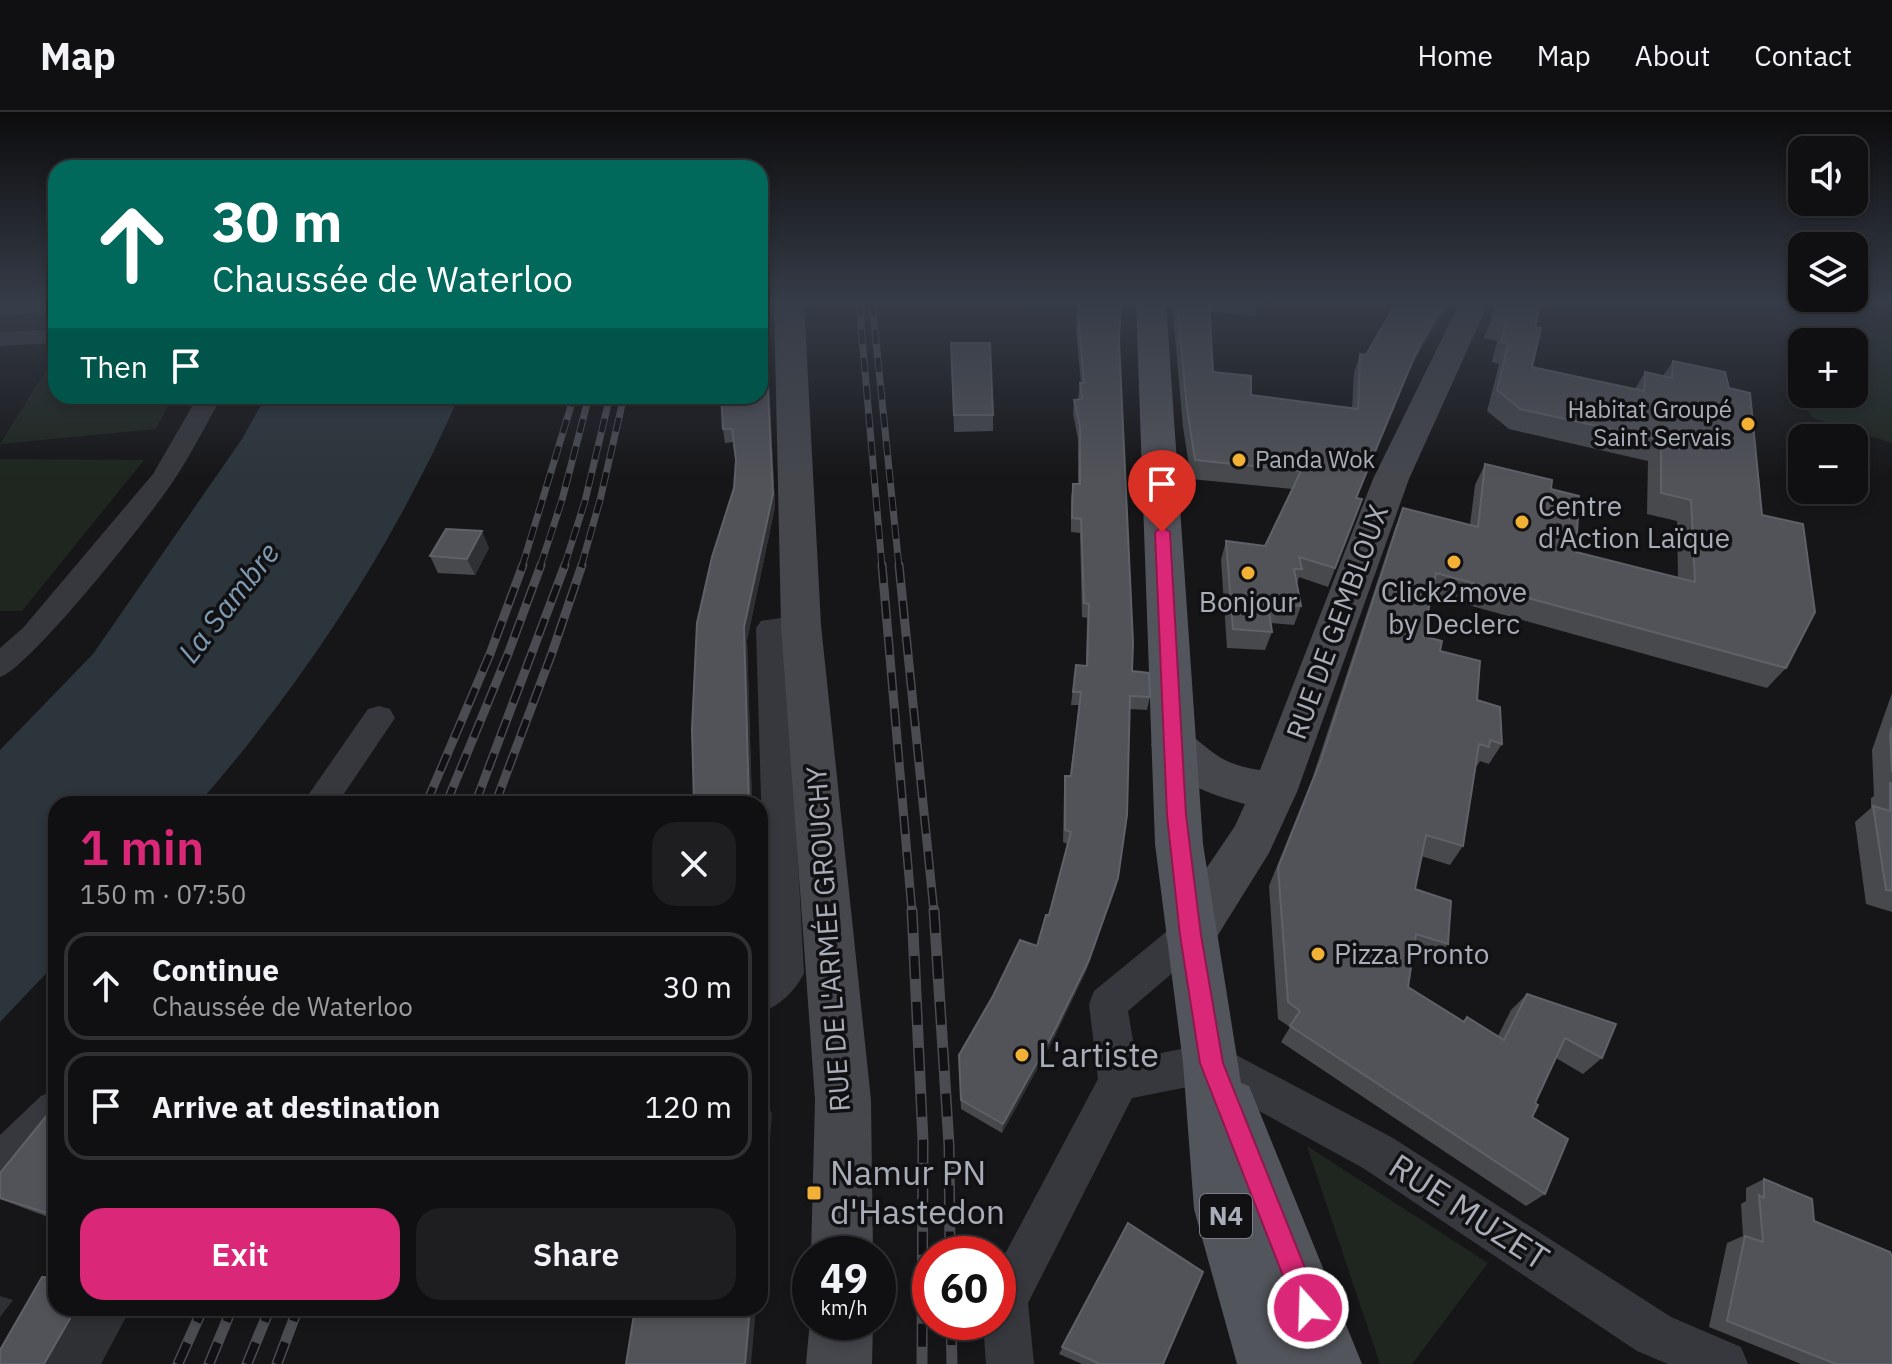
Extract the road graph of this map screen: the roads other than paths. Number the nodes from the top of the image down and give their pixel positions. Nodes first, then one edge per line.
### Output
1 (791, 360) edge
2 (1154, 360) edge
3 (1447, 360) edge
4 (205, 404) edge
5 (801, 625) junction
6 (0, 666) edge
7 (379, 718) dead end
8 (1173, 745) junction
9 (1274, 792) junction
10 (325, 796) edge
11 (1190, 935) junction
12 (768, 988) edge
13 (1211, 1063) junction
14 (1119, 1081) junction
15 (48, 1119) edge
16 (0, 1164) edge
17 (842, 1236) edge
18 (840, 1340) edge
19 (1706, 1360) edge
20 (839, 1364) edge
21 (1010, 1364) edge
22 (1270, 1364) edge
23 (1329, 1364) edge

1 - 5 street, RUE DE L'ARMÉE GROUCHY
2 - 8 main road, N4
3 - 9 street, RUE DE GEMBLOUX
4 - 6 street
5 - 12 street
5 - 17 street, RUE DE L'ARMÉE GROUCHY
7 - 10 street
8 - 9 street
8 - 11 main road, N4
9 - 11 street, RUE DE GEMBLOUX
11 - 13 main road, N4
11 - 14 street
13 - 14 street
13 - 19 street, RUE MUZET
13 - 22 main road, N4
13 - 23 main road
14 - 21 street
15 - 16 street
18 - 20 street

